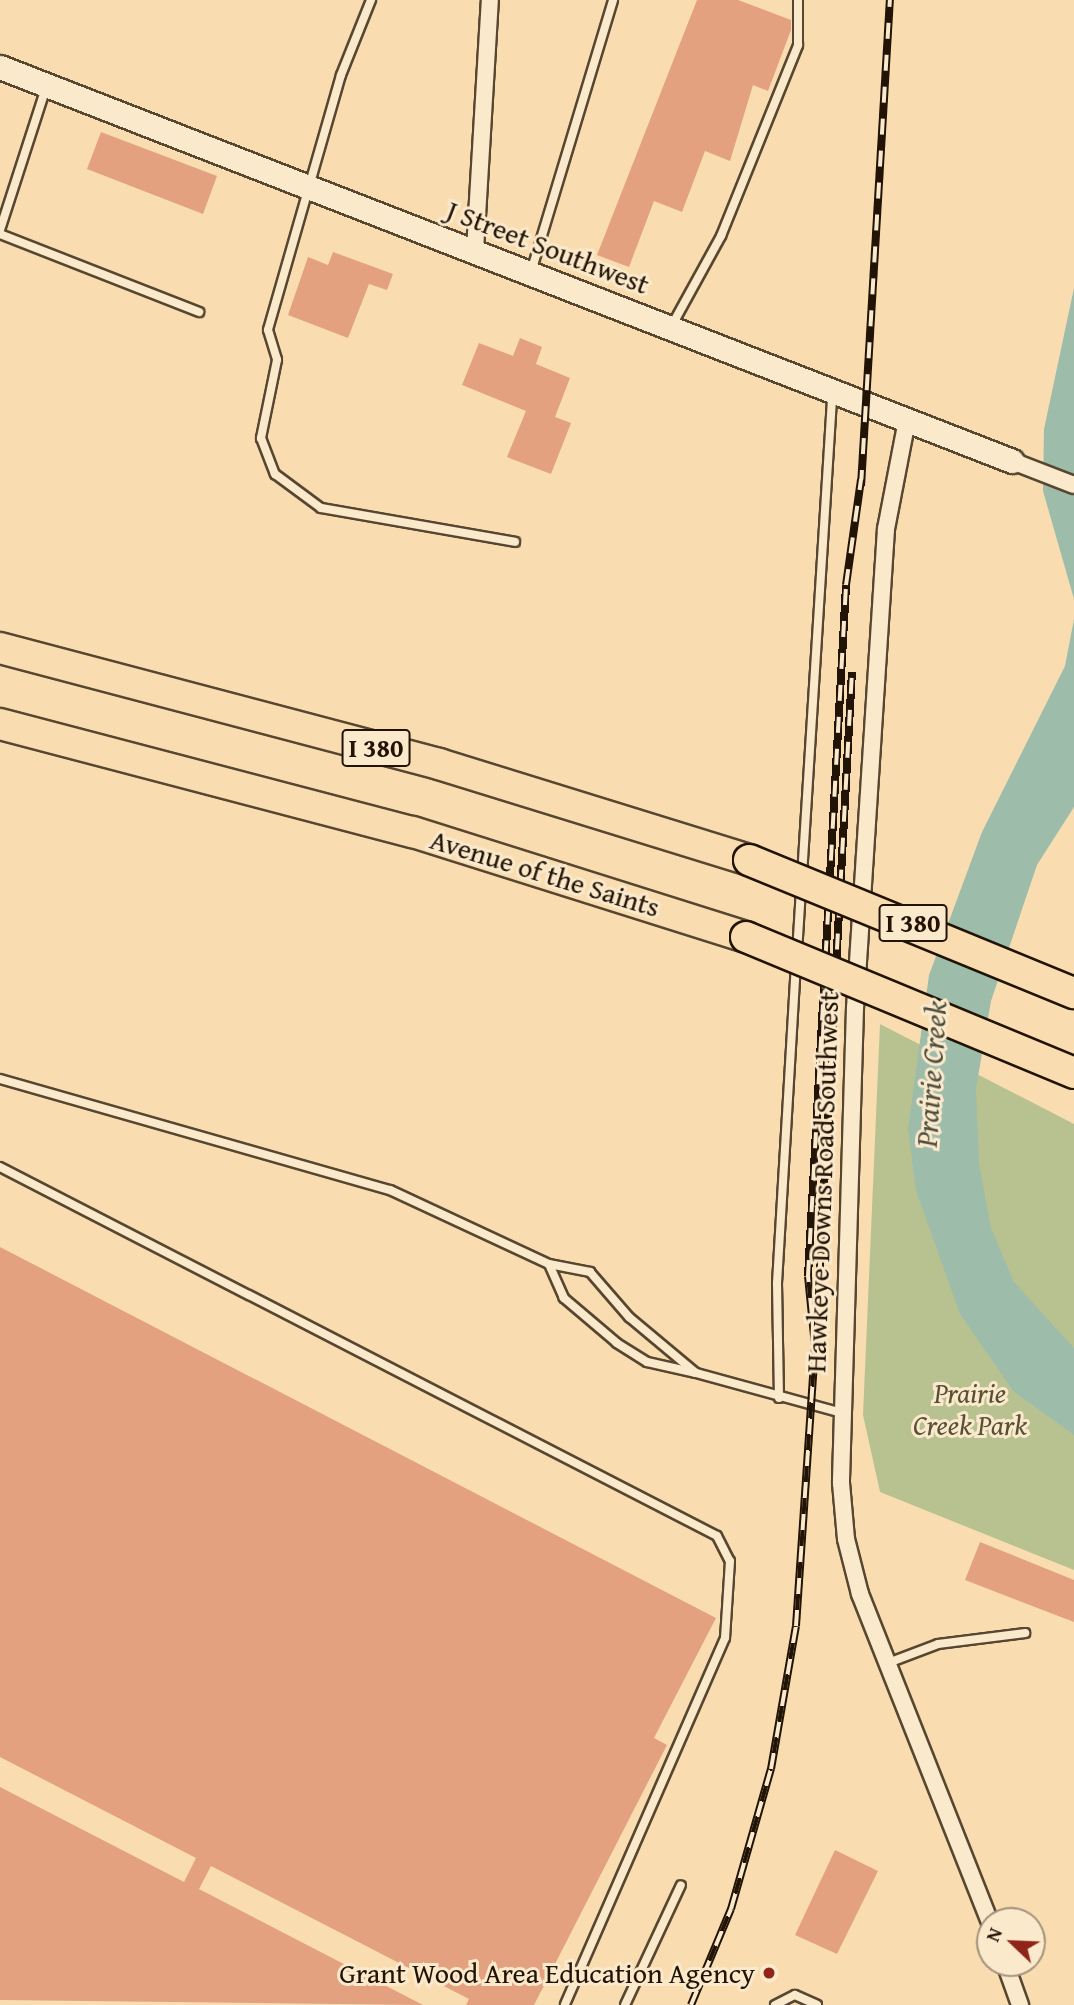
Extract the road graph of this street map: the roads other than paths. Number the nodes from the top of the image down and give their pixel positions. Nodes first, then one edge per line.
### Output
1 (371, 0) edge
2 (490, 0) edge
3 (613, 0) edge
4 (799, 0) edge
5 (0, 67) edge
6 (47, 85) junction
7 (307, 186) junction
8 (0, 232) edge
9 (475, 250) junction
10 (531, 272) junction
11 (200, 312) dead end
12 (671, 327) junction
13 (832, 390) junction
14 (907, 419) junction
15 (1012, 461) joint
16 (1074, 485) edge
17 (515, 542) dead end
18 (0, 648) edge
19 (0, 724) edge
20 (1074, 993) edge
21 (1074, 1073) edge
22 (0, 1079) edge
23 (0, 1167) edge
24 (549, 1264) junction
25 (696, 1373) junction
26 (779, 1398) junction
27 (839, 1412) junction
28 (1025, 1633) dead end
29 (888, 1663) junction
30 (681, 1885) dead end
31 (984, 1907) edge
32 (1010, 1977) edge
33 (565, 2005) edge
34 (625, 2005) edge
35 (775, 2005) edge
36 (817, 2005) edge
37 (1020, 2005) edge

1 - 7 lane
2 - 9 street
3 - 10 lane
4 - 12 lane
5 - 6 street, J Street Southwest
6 - 7 street, J Street Southwest
6 - 8 lane
7 - 9 street, J Street Southwest
7 - 17 lane
8 - 11 lane
9 - 10 street, J Street Southwest
10 - 12 street, J Street Southwest
12 - 13 street, J Street Southwest
13 - 14 street, J Street Southwest
13 - 26 lane
14 - 15 street, J Street Southwest
14 - 27 street, Hawkeye Downs Road Southwest
15 - 16 street, J Street Southwest
18 - 20 highway, I 380, bridge
19 - 21 highway, Avenue of the Saints / I 380, bridge
22 - 24 lane
23 - 33 lane
24 - 25 lane
24 - 25 lane
25 - 26 lane
26 - 27 lane
27 - 29 street, Hawkeye Downs Road Southwest
28 - 29 lane
29 - 31 street, Hawkeye Downs Road Southwest
30 - 34 lane
32 - 37 street
35 - 36 lane

